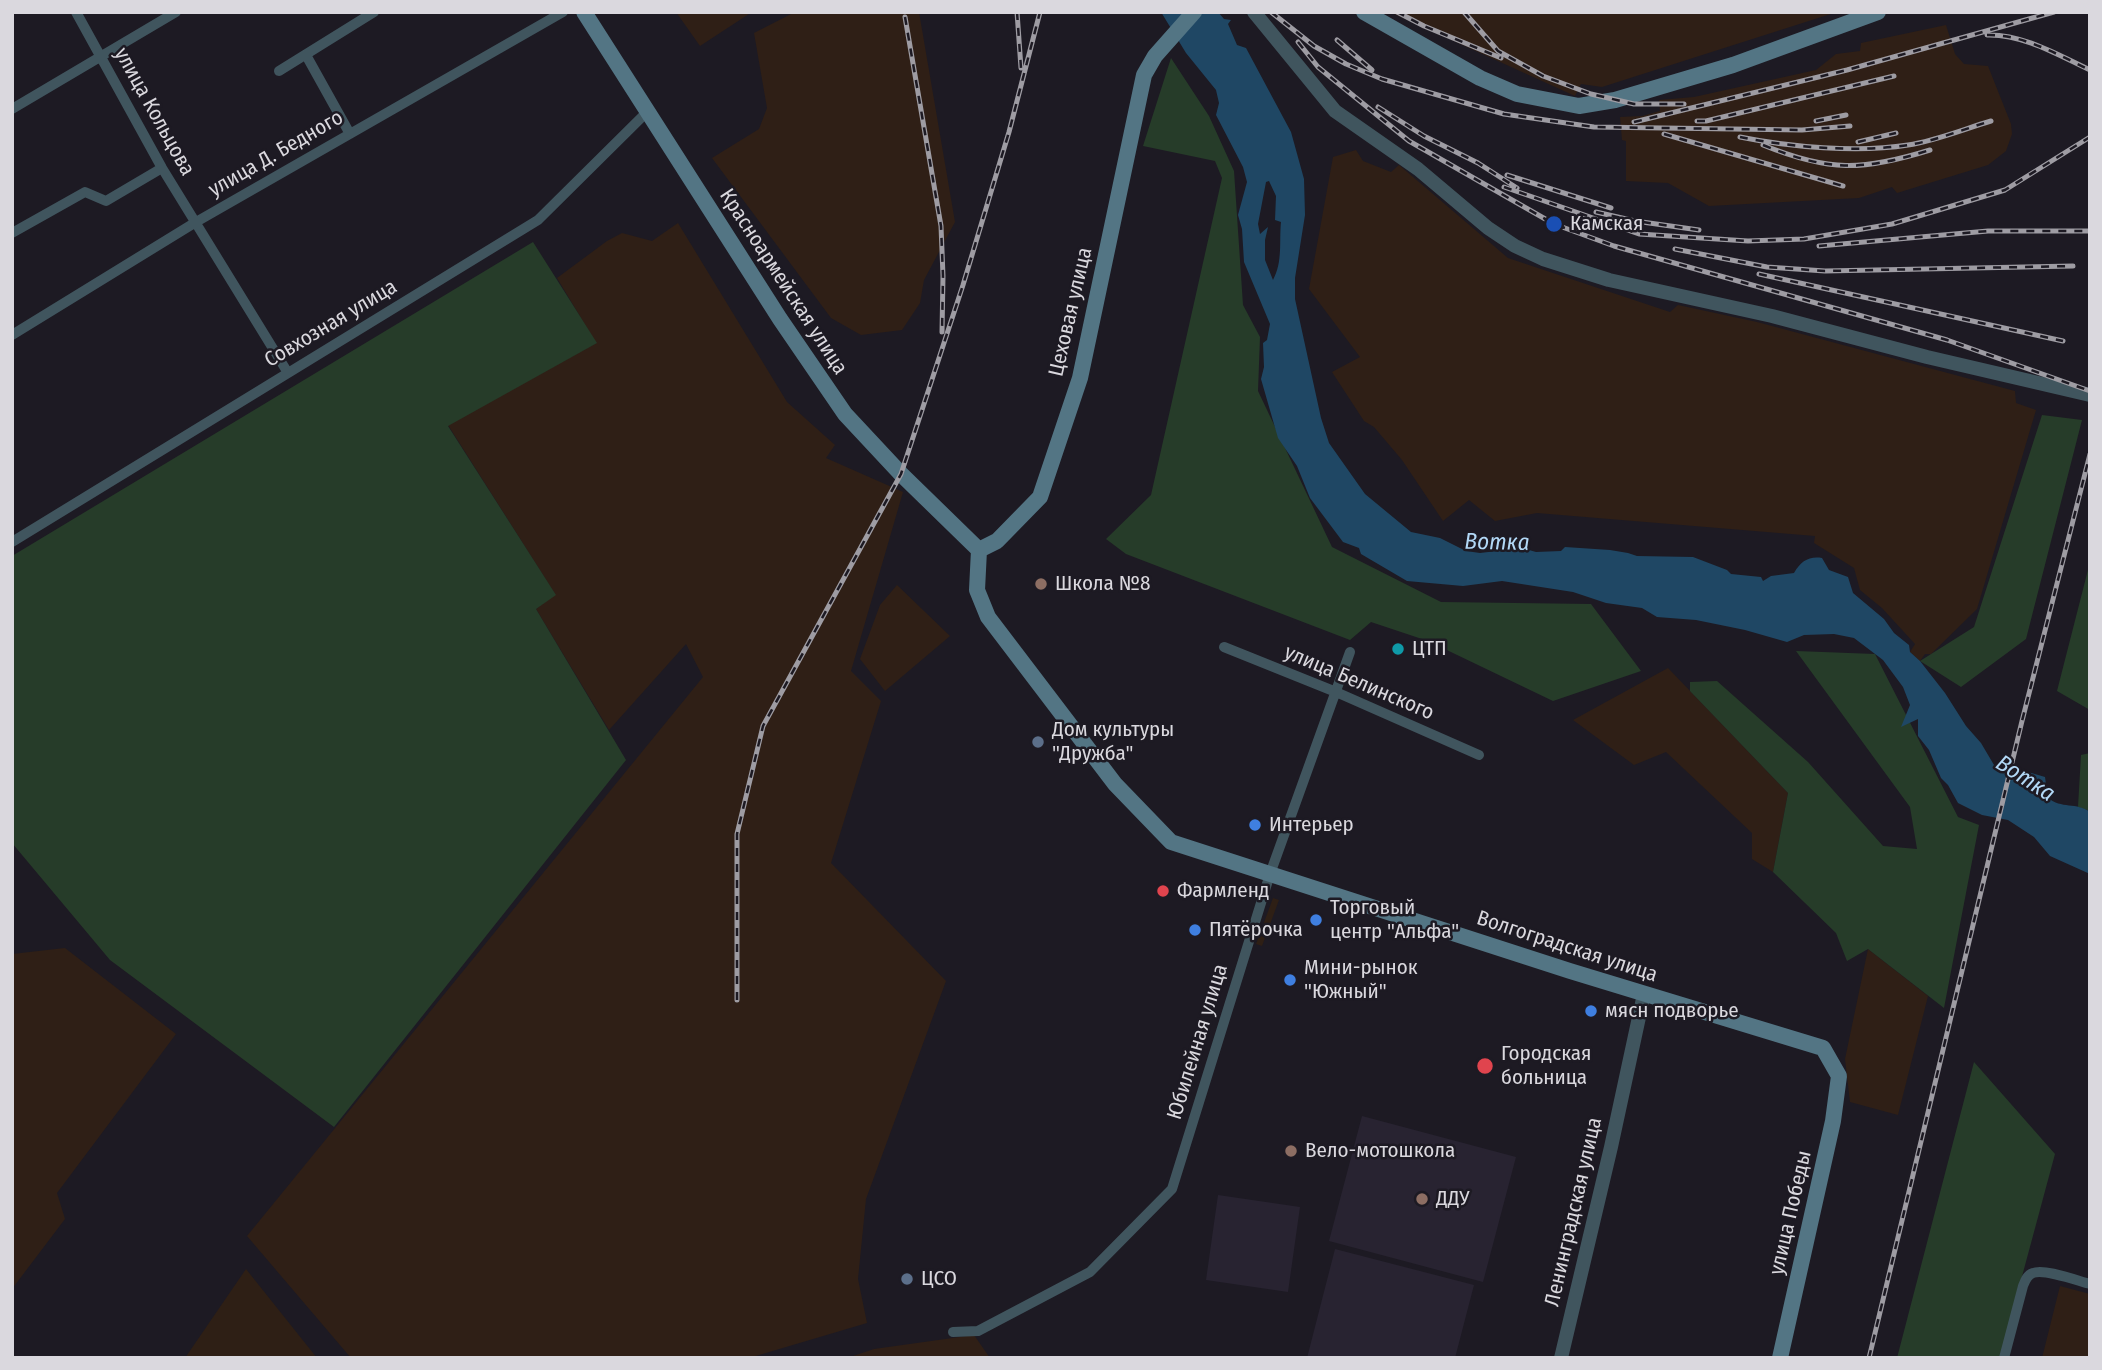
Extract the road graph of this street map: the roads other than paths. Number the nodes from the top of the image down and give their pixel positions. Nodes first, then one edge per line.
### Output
1 (76, 12) edge
2 (176, 12) edge
3 (374, 12) edge
4 (563, 12) edge
5 (584, 12) edge
6 (1194, 12) edge
7 (1254, 12) edge
8 (1364, 12) edge
9 (1878, 12) edge
10 (306, 55) junction
11 (102, 57) junction
12 (279, 71) dead end
13 (12, 109) edge
14 (648, 111) junction
15 (350, 134) junction
16 (162, 168) junction
17 (196, 222) junction
18 (12, 233) edge
19 (12, 335) edge
20 (288, 373) junction
21 (2090, 395) edge
22 (12, 542) edge
23 (979, 550) junction
24 (1224, 647) dead end
25 (1350, 652) dead end
26 (1336, 692) junction
27 (1479, 755) dead end
28 (1270, 874) junction
29 (1644, 994) junction
30 (1839, 1076) joint
31 (2090, 1284) edge
32 (953, 1332) dead end
33 (1561, 1358) edge
34 (1780, 1358) edge
35 (2004, 1358) edge

1 - 11 street, улица Кольцова
2 - 11 street
3 - 10 street
4 - 15 street, улица Д. Бедного
5 - 14 main road, Красноармейская улица
6 - 23 main road, Цеховая улица
7 - 21 street
8 - 9 main road
10 - 12 street
10 - 15 street
11 - 13 street
11 - 16 street, улица Кольцова
14 - 20 street, Совхозная улица
14 - 23 main road, Красноармейская улица
15 - 17 street, улица Д. Бедного
16 - 17 street, улица Кольцова
16 - 18 street
17 - 19 street, улица Д. Бедного
17 - 20 street, улица Кольцова
20 - 22 street, Совхозная улица
23 - 28 main road, Волгоградская улица
24 - 26 street, улица Белинского
25 - 26 street, Юбилейная улица
26 - 27 street, улица Белинского
26 - 28 street, Юбилейная улица
28 - 29 main road, Волгоградская улица
28 - 32 street, Юбилейная улица
29 - 30 main road, Волгоградская улица
29 - 33 street, Ленинградская улица
30 - 34 main road, улица Победы
31 - 35 street

